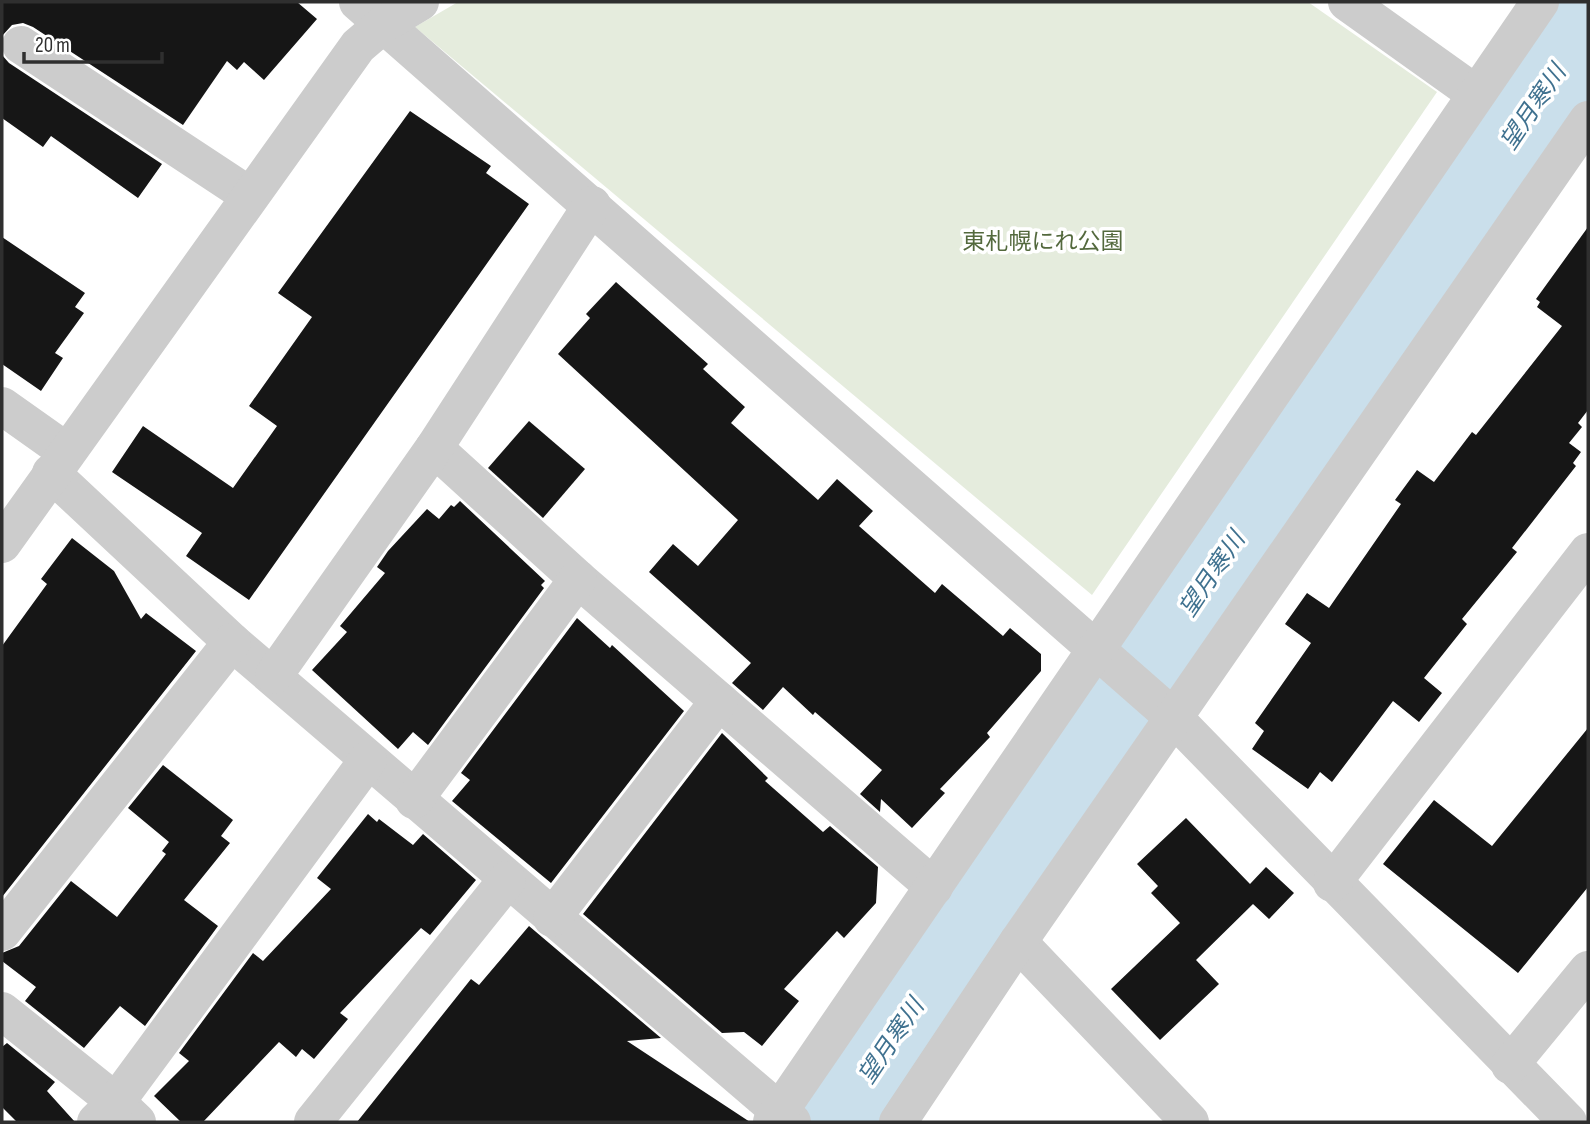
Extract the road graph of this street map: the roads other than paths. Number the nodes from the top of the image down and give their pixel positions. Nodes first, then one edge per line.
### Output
1 (421, 2) edge
2 (1347, 2) edge
3 (1541, 2) edge
4 (371, 12) edge
5 (21, 45) dead end
6 (1476, 94) junction
7 (1582, 144) edge
8 (250, 196) junction
9 (592, 205) junction
10 (2, 406) edge
11 (434, 449) junction
12 (59, 463) junction
13 (2, 544) edge
14 (1588, 552) edge
15 (578, 579) junction
16 (232, 642) junction
17 (1104, 658) junction
18 (274, 675) junction
19 (719, 702) junction
20 (1166, 711) junction
21 (368, 760) junction
22 (415, 800) junction
23 (507, 880) junction
24 (1332, 883) junction
25 (934, 887) junction
26 (552, 918) junction
27 (2, 932) edge
28 (1018, 942) junction
29 (1588, 970) edge
30 (2, 1011) edge
31 (1510, 1065) junction
32 (117, 1115) edge
33 (781, 1119) edge
34 (313, 1122) edge
35 (898, 1122) edge
36 (1189, 1122) edge
37 (1567, 1122) edge

1 - 4 street
2 - 6 street
3 - 6 street
4 - 8 street
4 - 9 street
5 - 8 street
6 - 17 street
7 - 20 street
8 - 12 street
9 - 11 street
9 - 17 street
10 - 12 street
11 - 15 street
11 - 18 street
12 - 13 street
12 - 16 street
14 - 24 street
15 - 19 street
15 - 22 street
16 - 18 street
16 - 27 street
17 - 20 street
17 - 25 street
18 - 21 street
19 - 25 street
19 - 26 street
20 - 24 street
20 - 28 street
21 - 22 street
21 - 32 street
22 - 23 street
23 - 26 street
23 - 34 street
24 - 31 street
25 - 33 street
26 - 33 street
28 - 35 street
28 - 36 street
29 - 31 street
30 - 32 street
31 - 37 street

